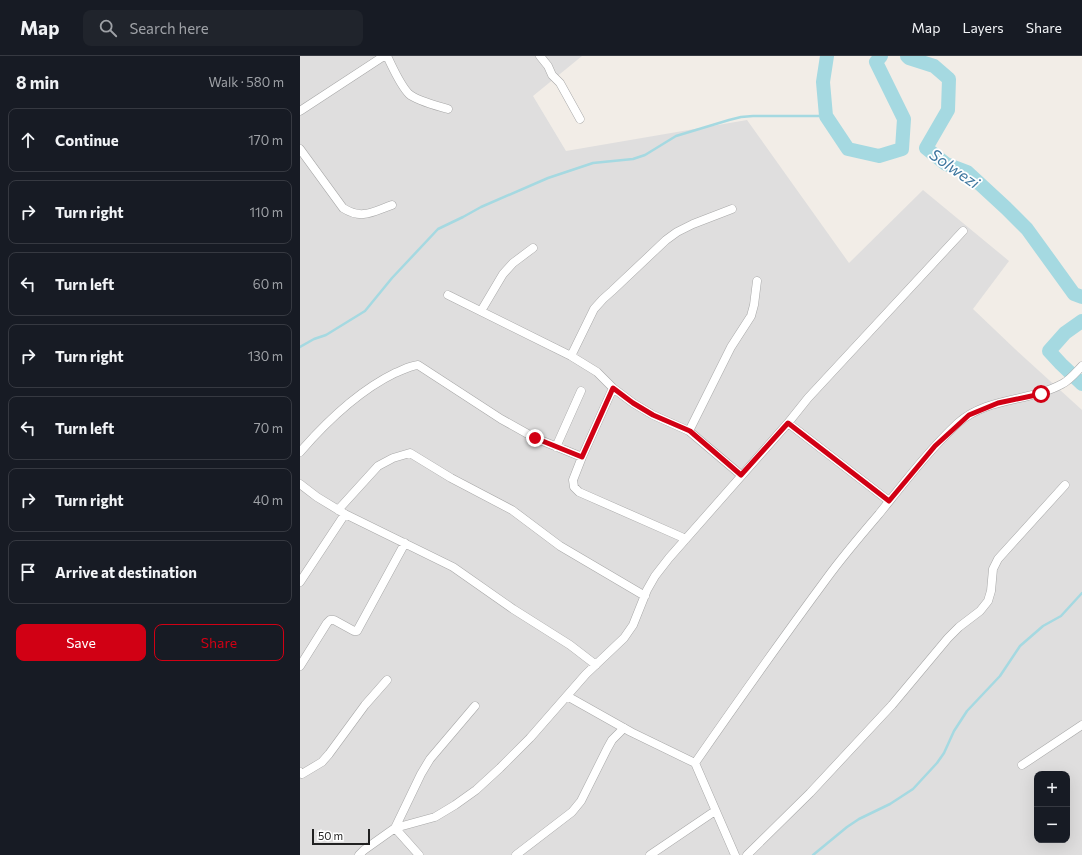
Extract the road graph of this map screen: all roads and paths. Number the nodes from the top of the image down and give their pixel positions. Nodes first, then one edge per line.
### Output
1 (540, 56) edge
2 (382, 57) edge
3 (448, 109) dead end
4 (300, 111) edge
5 (580, 119) dead end
6 (300, 149) edge
7 (392, 205) dead end
8 (732, 209) dead end
9 (963, 231) dead end
10 (533, 248) dead end
11 (757, 281) dead end
12 (448, 295) dead end
13 (481, 311) junction
14 (571, 356) junction
15 (1081, 367) edge
16 (613, 388) junction
17 (581, 391) dead end
18 (788, 423) junction
19 (690, 431) junction
20 (556, 447) junction
21 (300, 452) edge
22 (582, 457) junction
23 (741, 475) junction
24 (300, 484) edge
25 (1065, 485) dead end
26 (889, 501) junction
27 (342, 512) junction
28 (686, 538) junction
29 (405, 543) junction
30 (300, 582) edge
31 (645, 596) junction
32 (596, 664) junction
33 (300, 666) edge
34 (387, 680) dead end
35 (567, 696) junction
36 (475, 706) dead end
37 (1082, 725) edge
38 (624, 728) junction
39 (694, 763) junction
40 (1022, 765) dead end
41 (301, 775) edge
42 (715, 811) junction
43 (395, 828) junction
44 (359, 855) edge
45 (419, 855) edge
46 (516, 855) edge
47 (650, 855) edge
48 (735, 855) edge
49 (747, 855) edge

1 - 5 street
2 - 3 street
2 - 4 street
6 - 7 street
8 - 14 street
9 - 18 street
10 - 13 street
11 - 19 street
12 - 13 street
13 - 14 street
14 - 16 street
15 - 26 street
16 - 19 street
16 - 22 street
17 - 20 street
18 - 23 street
18 - 26 street
19 - 23 street
20 - 21 street
20 - 22 street
22 - 28 street
23 - 28 street
24 - 27 street
25 - 49 street
26 - 39 street
27 - 29 street
27 - 30 street
27 - 31 street
28 - 31 street
29 - 32 street
29 - 33 street
31 - 32 street
32 - 35 street
34 - 41 street
35 - 38 street
35 - 43 street
36 - 43 street
37 - 40 street
38 - 39 street
38 - 46 street
39 - 42 street
42 - 47 street
42 - 48 street
43 - 44 street
43 - 45 street

